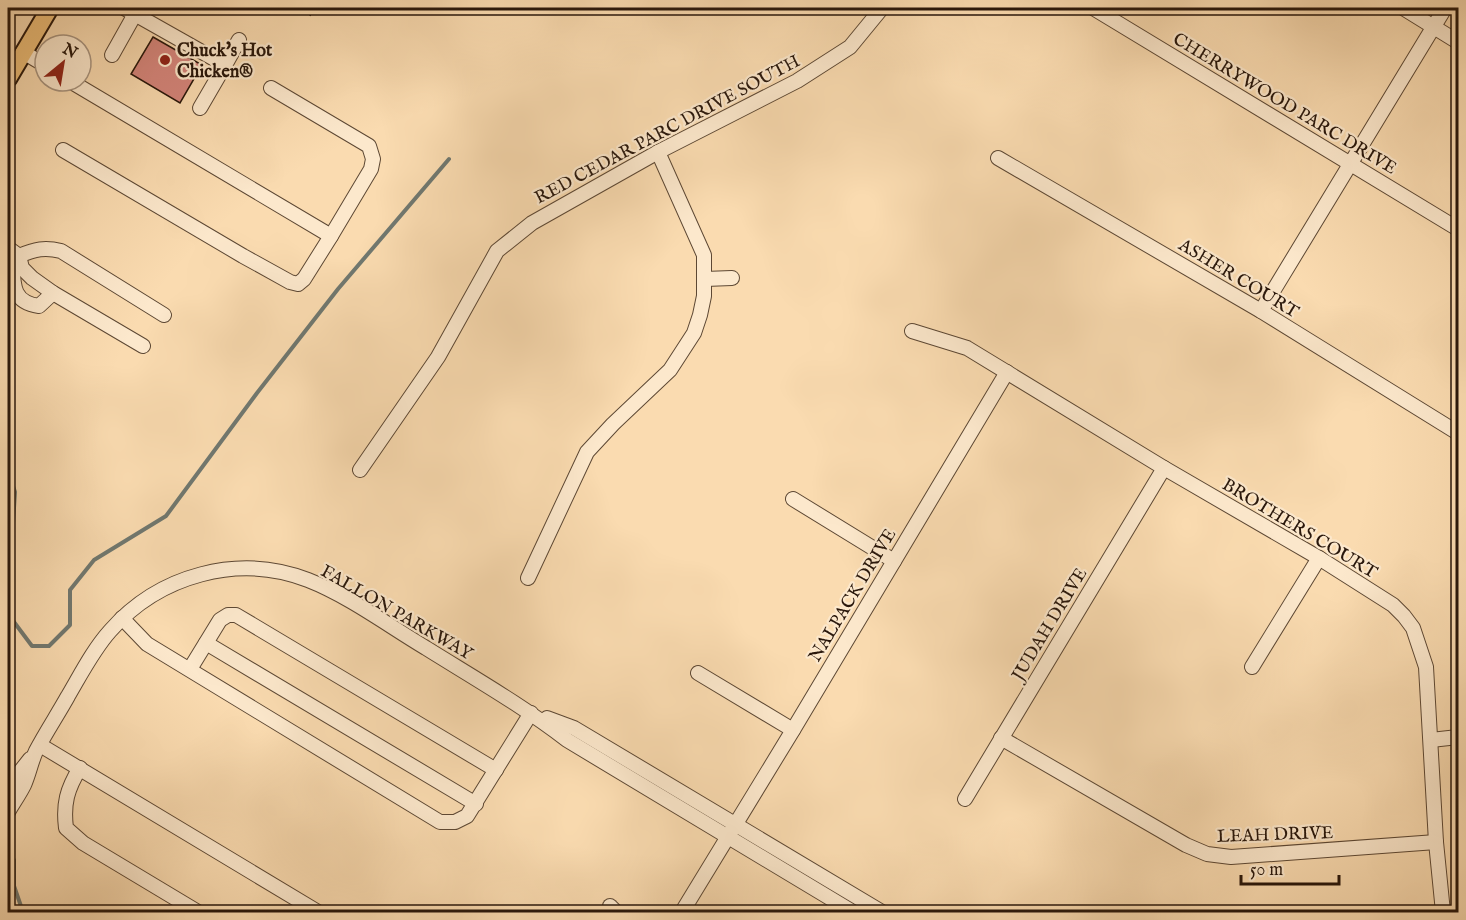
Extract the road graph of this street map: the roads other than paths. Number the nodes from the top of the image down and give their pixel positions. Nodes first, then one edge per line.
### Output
1 (50, 8) edge
2 (882, 8) edge
3 (1093, 8) edge
4 (1403, 8) edge
5 (1445, 8) edge
6 (129, 11) edge
7 (1434, 27) junction
8 (239, 40) dead end
9 (1458, 42) edge
10 (23, 52) junction
11 (112, 55) dead end
12 (33, 58) edge
13 (225, 66) junction
14 (8, 79) edge
15 (271, 88) dead end
16 (90, 93) edge
17 (200, 108) dead end
18 (63, 150) dead end
19 (658, 152) junction
20 (998, 158) dead end
21 (1350, 164) junction
22 (1458, 229) edge
23 (331, 236) junction
24 (13, 252) edge
25 (732, 278) dead end
26 (705, 279) junction
27 (53, 293) junction
28 (11, 298) edge
29 (1261, 311) junction
30 (164, 315) dead end
31 (912, 331) dead end
32 (143, 346) dead end
33 (1007, 372) junction
34 (1458, 433) edge
35 (1164, 468) junction
36 (360, 470) dead end
37 (793, 499) dead end
38 (1319, 558) junction
39 (894, 561) junction
40 (528, 578) dead end
41 (122, 618) junction
42 (206, 644) junction
43 (1252, 667) dead end
44 (190, 669) junction
45 (698, 673) dead end
46 (531, 712) junction
47 (793, 730) junction
48 (1458, 737) edge
49 (1001, 738) junction
50 (1431, 740) junction
51 (38, 749) junction
52 (80, 768) junction
53 (496, 770) junction
54 (8, 788) edge
55 (965, 799) dead end
56 (476, 804) junction
57 (8, 812) edge
58 (731, 831) junction
59 (1436, 842) junction
60 (198, 912) edge
61 (318, 912) edge
62 (682, 912) edge
63 (853, 912) edge
64 (882, 912) edge
65 (1443, 912) edge

1 - 10 main road
2 - 19 street, RED CEDAR PARC DRIVE SOUTH
3 - 21 street, CHERRYWOOD PARC DRIVE
4 - 7 street
5 - 7 street
6 - 11 street
6 - 13 street
7 - 9 street
7 - 21 street
8 - 13 street
10 - 12 street
10 - 14 main road
13 - 17 street
15 - 23 street
16 - 23 street
18 - 23 street
19 - 26 street
19 - 36 street, RED CEDAR PARC DRIVE SOUTH
20 - 29 street, ASHER COURT
21 - 22 street, CHERRYWOOD PARC DRIVE
21 - 29 street
24 - 27 street
24 - 28 street
24 - 30 street
25 - 26 street
26 - 40 street
27 - 28 street
27 - 32 street
29 - 34 street, ASHER COURT
31 - 33 street, BROTHERS COURT
33 - 35 street, BROTHERS COURT
33 - 39 street, NALPACK DRIVE
35 - 38 street, BROTHERS COURT
35 - 49 street, JUDAH DRIVE
37 - 39 street
38 - 43 street
38 - 50 street, BROTHERS COURT
39 - 47 street, NALPACK DRIVE
41 - 44 street
41 - 46 street, FALLON PARKWAY
41 - 51 street, FALLON PARKWAY
42 - 44 street
42 - 53 street
42 - 56 street
44 - 56 street
45 - 47 street
46 - 53 street
46 - 58 street, FALLON PARKWAY
47 - 58 street, NALPACK DRIVE
48 - 50 street
49 - 55 street, JUDAH DRIVE
49 - 59 street, LEAH DRIVE
50 - 59 street, BROTHERS COURT
51 - 52 street
51 - 54 street, FALLON PARKWAY
51 - 57 street, FALLON PARKWAY
52 - 60 street
52 - 61 street
53 - 56 street
58 - 62 street, NALPACK DRIVE
58 - 63 street, FALLON PARKWAY
58 - 64 street, FALLON PARKWAY
59 - 65 street, BROTHERS COURT

